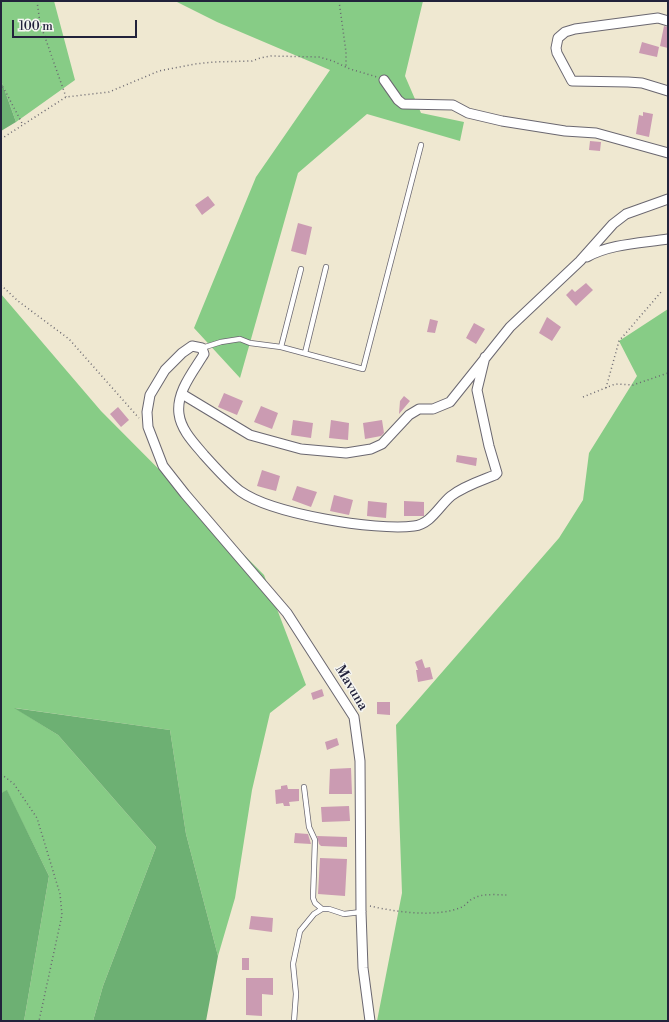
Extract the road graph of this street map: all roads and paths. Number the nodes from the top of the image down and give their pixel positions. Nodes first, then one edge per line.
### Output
1 (37, 1) edge
2 (339, 1) edge
3 (668, 21) edge
4 (346, 68) junction
5 (384, 80) joint
6 (1, 83) edge
7 (668, 91) edge
8 (66, 97) junction
9 (23, 125) junction
10 (1, 139) edge
11 (421, 145) dead end
12 (668, 153) edge
13 (668, 199) edge
14 (668, 239) edge
15 (580, 261) junction
16 (326, 267) dead end
17 (301, 268) dead end
18 (1, 285) edge
19 (662, 291) dead end
20 (281, 347) junction
21 (202, 348) junction
22 (305, 353) junction
23 (485, 357) junction
24 (668, 373) edge
25 (606, 388) junction
26 (182, 394) junction
27 (583, 397) dead end
28 (148, 427) junction
29 (1, 774) edge
30 (304, 787) dead end
31 (508, 895) dead end
32 (361, 908) junction
33 (322, 909) junction
34 (39, 1021) edge
35 (294, 1021) edge
36 (370, 1021) edge

1 - 8 path
2 - 4 path
3 - 7 street
4 - 5 path
4 - 8 path
5 - 12 street
6 - 9 path
8 - 9 path
9 - 10 path
11 - 22 lane
13 - 15 street
14 - 15 street
15 - 23 street
16 - 22 lane
17 - 20 lane
18 - 28 path
19 - 25 path
20 - 21 lane
20 - 22 lane
21 - 26 street
21 - 28 street
23 - 26 street
23 - 26 street
24 - 25 path
25 - 27 path
28 - 32 street, Mavuna
29 - 34 path
30 - 33 lane
31 - 32 path
32 - 33 lane
32 - 36 street, Mavuna
33 - 35 lane

